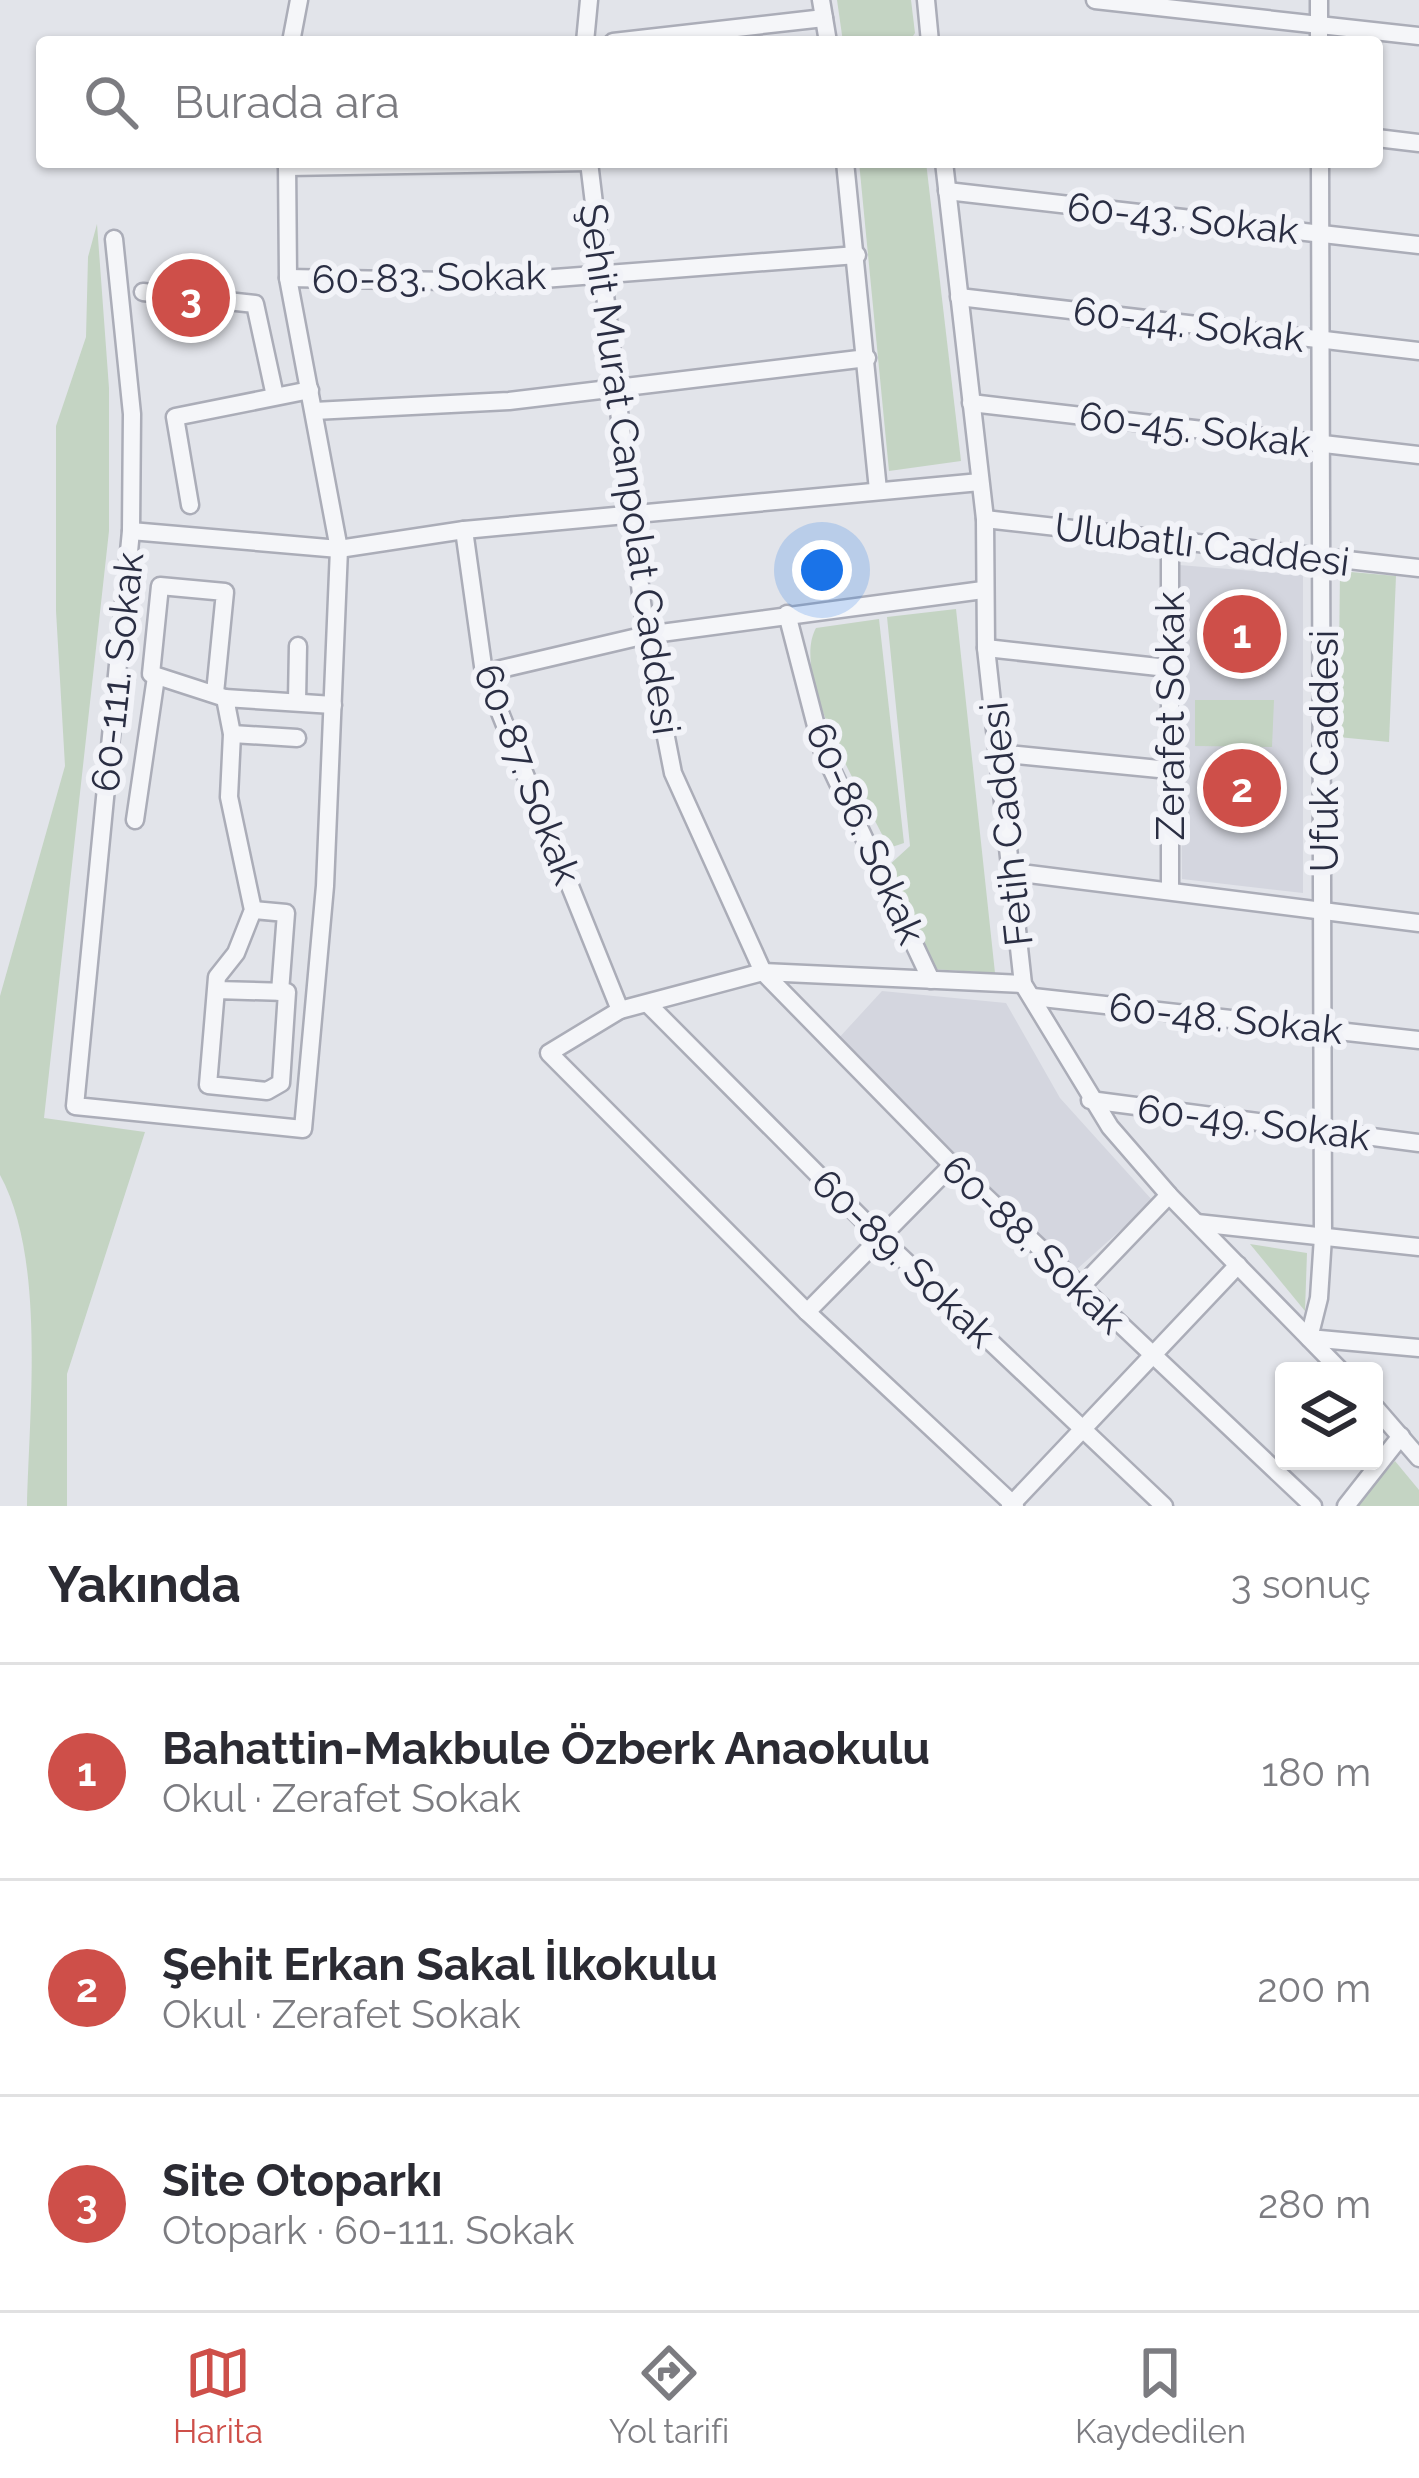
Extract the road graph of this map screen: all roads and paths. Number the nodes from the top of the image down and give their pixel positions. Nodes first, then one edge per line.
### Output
1 (299, 0) edge
2 (589, 0) edge
3 (926, 0) edge
4 (1095, 0) edge
5 (1319, 0) edge
6 (823, 9) edge
7 (1319, 34) edge
8 (292, 36) edge
9 (586, 36) edge
10 (651, 36) edge
11 (930, 36) edge
12 (1419, 36) edge
13 (1383, 139) edge
14 (1419, 143) edge
15 (287, 168) edge
16 (590, 168) edge
17 (846, 168) edge
18 (945, 168) edge
19 (1320, 168) edge
20 (947, 191) junction
21 (1322, 233) junction
22 (114, 239) dead end
23 (1419, 245) edge
24 (857, 254) junction
25 (603, 272) junction
26 (288, 278) junction
27 (143, 292) dead end
28 (959, 297) junction
29 (1322, 340) junction
30 (1419, 351) edge
31 (867, 358) junction
32 (310, 390) junction
33 (616, 390) junction
34 (275, 396) junction
35 (971, 403) junction
36 (314, 411) junction
37 (1322, 444) junction
38 (1419, 454) edge
39 (980, 482) junction
40 (878, 490) junction
41 (190, 505) dead end
42 (631, 514) junction
43 (985, 519) junction
44 (464, 530) junction
45 (131, 531) junction
46 (1170, 541) junction
47 (339, 549) junction
48 (1323, 558) junction
49 (1419, 568) edge
50 (983, 590) junction
51 (787, 614) junction
52 (646, 635) junction
53 (298, 646) dead end
54 (986, 648) junction
55 (1167, 668) junction
56 (484, 673) junction
57 (156, 676) junction
58 (220, 696) junction
59 (297, 701) junction
60 (333, 705) junction
61 (232, 734) junction
62 (297, 738) dead end
63 (997, 754) junction
64 (1169, 770) junction
65 (135, 820) dead end
66 (1013, 872) junction
67 (1170, 891) junction
68 (253, 910) junction
69 (1325, 911) junction
70 (1419, 923) edge
71 (763, 972) junction
72 (931, 980) junction
73 (217, 990) junction
74 (1028, 990) junction
75 (280, 992) junction
76 (649, 1005) junction
77 (620, 1010) junction
78 (1324, 1029) junction
79 (1419, 1040) edge
80 (1090, 1100) junction
81 (1323, 1131) junction
82 (1419, 1143) edge
83 (952, 1165) junction
84 (1169, 1195) junction
85 (1197, 1223) junction
86 (1323, 1237) junction
87 (881, 1238) junction
88 (1419, 1247) edge
89 (1238, 1265) junction
90 (1080, 1288) junction
91 (807, 1312) junction
92 (1309, 1338) junction
93 (1419, 1348) edge
94 (1149, 1356) junction
95 (1332, 1362) edge
96 (1383, 1416) edge
97 (1084, 1430) junction
98 (1401, 1436) junction
99 (1417, 1454) edge
100 (1012, 1505) edge
101 (1164, 1506) edge
102 (1313, 1506) edge
103 (1346, 1506) edge

1 - 8 street
2 - 9 street
3 - 11 street
4 - 7 street
5 - 7 street
6 - 10 street
7 - 12 street
13 - 14 street
15 - 26 street
16 - 25 street, Şehit Murat Canpolat Caddesi
17 - 24 street
18 - 20 street, Fetih Caddesi
19 - 21 street, Ufuk Caddesi
20 - 21 street, 60-43. Sokak
20 - 28 street, Fetih Caddesi
21 - 23 street, 60-43. Sokak
21 - 29 street, Ufuk Caddesi
22 - 45 street, 60-111. Sokak
24 - 25 street, 60-83. Sokak
24 - 31 street
25 - 26 street, 60-83. Sokak
25 - 33 street, Şehit Murat Canpolat Caddesi
26 - 32 street
27 - 34 street
28 - 29 street, 60-44. Sokak
28 - 35 street, Fetih Caddesi
29 - 30 street, 60-44. Sokak
29 - 37 street, Ufuk Caddesi
31 - 33 street
31 - 40 street
32 - 34 street
32 - 36 street
33 - 36 street
33 - 42 street, Şehit Murat Canpolat Caddesi
34 - 41 street
35 - 37 street, 60-45. Sokak
35 - 39 street, Fetih Caddesi
36 - 47 street
37 - 38 street, 60-45. Sokak
37 - 48 street, Ufuk Caddesi
39 - 40 street
39 - 43 street, Fetih Caddesi
40 - 42 street
42 - 44 street
42 - 52 street, Şehit Murat Canpolat Caddesi
43 - 46 street, Ulubatlı Caddesi
43 - 50 street, Fetih Caddesi
44 - 47 street
44 - 56 street, 60-87. Sokak
45 - 47 street
45 - 60 street, 60-111. Sokak
46 - 48 street, Ulubatlı Caddesi
46 - 55 street, Zerafet Sokak
47 - 60 street
48 - 49 street, Ulubatlı Caddesi
48 - 69 street, Ufuk Caddesi
50 - 51 street
50 - 54 street, Fetih Caddesi
51 - 52 street
51 - 72 street, 60-86. Sokak
52 - 56 street
52 - 71 street, Şehit Murat Canpolat Caddesi
53 - 59 street
54 - 55 street
54 - 63 street, Fetih Caddesi
55 - 64 street, Zerafet Sokak
56 - 77 street, 60-87. Sokak
57 - 58 street
57 - 58 street
57 - 65 street
58 - 59 street
58 - 61 street
59 - 60 street
61 - 62 street
61 - 68 street
63 - 64 street
63 - 66 street, Fetih Caddesi
64 - 67 street, Zerafet Sokak
66 - 67 street
66 - 74 street, Fetih Caddesi
67 - 69 street
68 - 73 street
68 - 75 street
69 - 70 street
69 - 78 street, Ufuk Caddesi
71 - 72 street, 60-48. Sokak
71 - 76 street, 60-48. Sokak
71 - 83 street, 60-88. Sokak
72 - 74 street, 60-48. Sokak
73 - 75 street
73 - 75 street
74 - 78 street, 60-48. Sokak
74 - 80 street, Fetih Caddesi
76 - 77 street, 60-48. Sokak
76 - 87 street, 60-89. Sokak
77 - 91 street
78 - 79 street, 60-48. Sokak
78 - 81 street, Ufuk Caddesi
80 - 81 street, 60-49. Sokak
80 - 84 street, Fetih Caddesi
81 - 82 street, 60-49. Sokak
81 - 86 street, Ufuk Caddesi
83 - 87 street
83 - 90 street, 60-88. Sokak
84 - 85 street, Fetih Caddesi
84 - 90 street
85 - 86 street
85 - 89 street, Fetih Caddesi
86 - 88 street
86 - 92 street, Ufuk Caddesi
87 - 91 street
87 - 97 street, 60-89. Sokak
89 - 92 street, Fetih Caddesi
89 - 94 street
90 - 94 street, 60-88. Sokak
91 - 100 street
92 - 93 street
92 - 95 street, Fetih Caddesi
94 - 97 street
94 - 102 street, 60-88. Sokak
96 - 98 street
97 - 100 street
97 - 101 street, 60-89. Sokak
98 - 99 street
98 - 103 street

